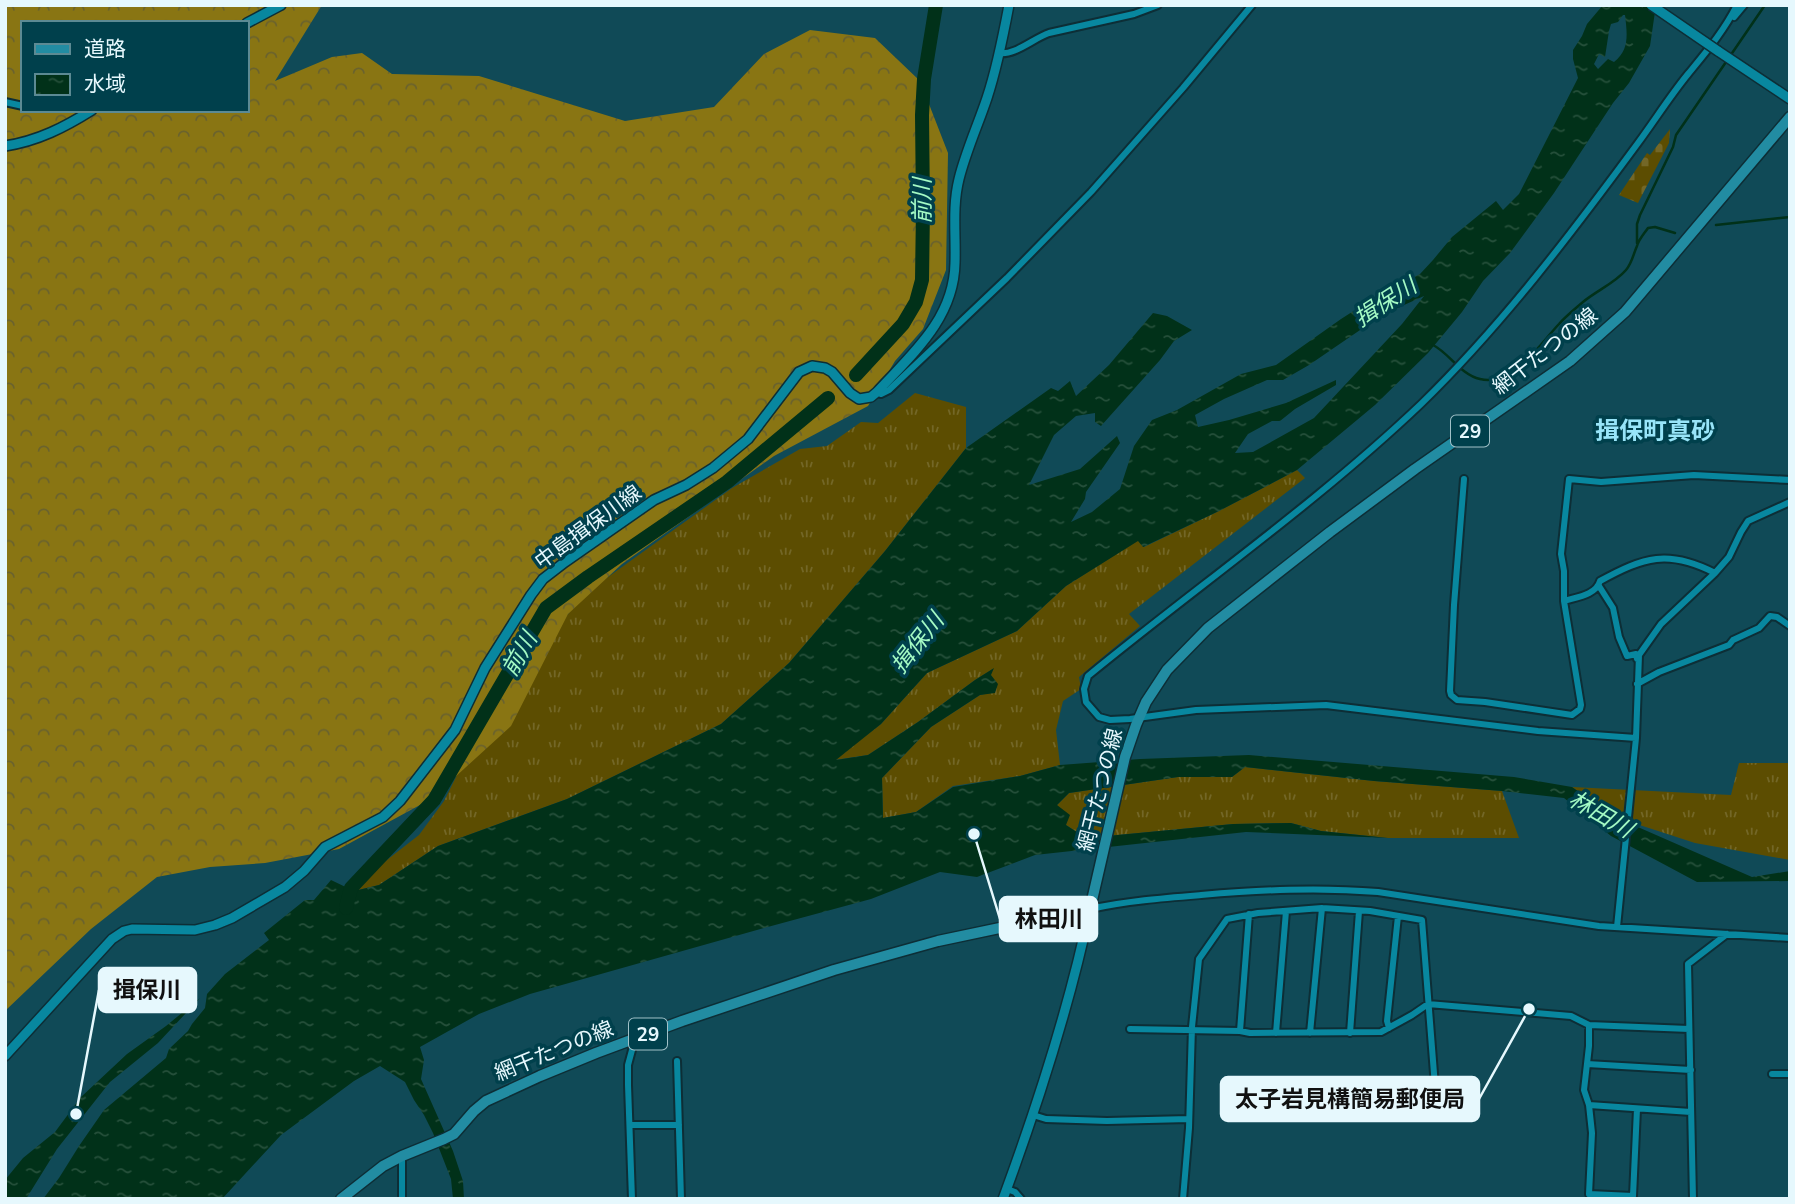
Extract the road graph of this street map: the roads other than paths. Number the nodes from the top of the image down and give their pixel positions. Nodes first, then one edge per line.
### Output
1 (281, 5) edge
2 (1009, 5) edge
3 (1158, 5) edge
4 (1252, 5) edge
5 (1651, 5) edge
6 (1737, 5) edge
7 (1744, 5) edge
8 (248, 22) edge
9 (1728, 22) junction
10 (999, 53) junction
11 (1790, 99) edge
12 (89, 112) edge
13 (1790, 117) edge
14 (5, 146) edge
15 (877, 392) junction
16 (1464, 479) dead end
17 (1790, 480) edge
18 (1790, 502) edge
19 (1715, 573) junction
20 (1599, 586) junction
21 (1564, 601) junction
22 (1790, 626) edge
23 (1637, 683) junction
24 (1138, 721) junction
25 (1636, 738) junction
26 (1091, 906) junction
27 (1322, 908) junction
28 (1286, 911) junction
29 (1359, 911) junction
30 (1248, 915) junction
31 (1398, 916) junction
32 (1618, 928) junction
33 (1727, 934) junction
34 (1790, 937) edge
35 (1428, 1004) junction
36 (1589, 1025) junction
37 (1389, 1028) junction
38 (1130, 1029) dead end
39 (1689, 1029) junction
40 (1193, 1031) junction
41 (1240, 1031) junction
42 (1276, 1033) junction
43 (1310, 1033) junction
44 (1350, 1033) junction
45 (635, 1039) junction
46 (5, 1056) edge
47 (677, 1061) dead end
48 (1587, 1064) junction
49 (1691, 1070) junction
50 (1772, 1074) dead end
51 (1790, 1074) edge
52 (1436, 1099) dead end
53 (1589, 1105) junction
54 (1637, 1109) junction
55 (1691, 1112) junction
56 (1033, 1115) junction
57 (1189, 1119) junction
58 (630, 1125) junction
59 (679, 1125) junction
60 (402, 1156) junction
61 (1007, 1189) junction
62 (341, 1199) edge
63 (402, 1199) edge
64 (632, 1199) edge
65 (681, 1199) edge
66 (1003, 1199) edge
67 (1021, 1199) edge
68 (1183, 1199) edge
69 (1693, 1199) edge

1 - 8 main road
2 - 10 main road
3 - 10 street
4 - 15 street
5 - 11 main road, bridge
6 - 9 street
7 - 9 street
9 - 24 street
10 - 15 main road
12 - 14 main road
13 - 24 main road, 網干たつの線 / 29
15 - 46 main road, 中島揖保川線
16 - 21 street
17 - 21 street
18 - 19 street
19 - 20 street
19 - 23 street
20 - 21 street
20 - 23 street
22 - 23 street
23 - 25 street
24 - 25 street
24 - 26 main road, 網干たつの線 / 29
25 - 32 street
26 - 32 street
26 - 45 main road, 網干たつの線 / 29
26 - 56 main road
27 - 28 street
27 - 29 street
27 - 43 street
28 - 30 street
28 - 42 street
29 - 31 street
29 - 44 street
30 - 40 street
30 - 41 street
31 - 35 street
31 - 37 street
32 - 33 street
33 - 34 street
33 - 39 street
35 - 36 street
35 - 37 street
35 - 52 street
36 - 39 street
36 - 48 street
37 - 44 street
38 - 40 street
39 - 49 street
40 - 41 street
40 - 57 street
41 - 42 street
42 - 43 street
43 - 44 street
45 - 58 street
45 - 60 main road, 網干たつの線 / 29
47 - 59 street
48 - 49 street
48 - 53 street
49 - 55 street
50 - 51 street
53 - 54 street
53 - 54 street
54 - 55 street
55 - 69 street
56 - 57 street
56 - 61 main road
57 - 68 street
58 - 59 street
58 - 64 street
59 - 65 street
60 - 62 main road, 網干たつの線 / 29
60 - 63 street
61 - 66 main road
61 - 67 street

